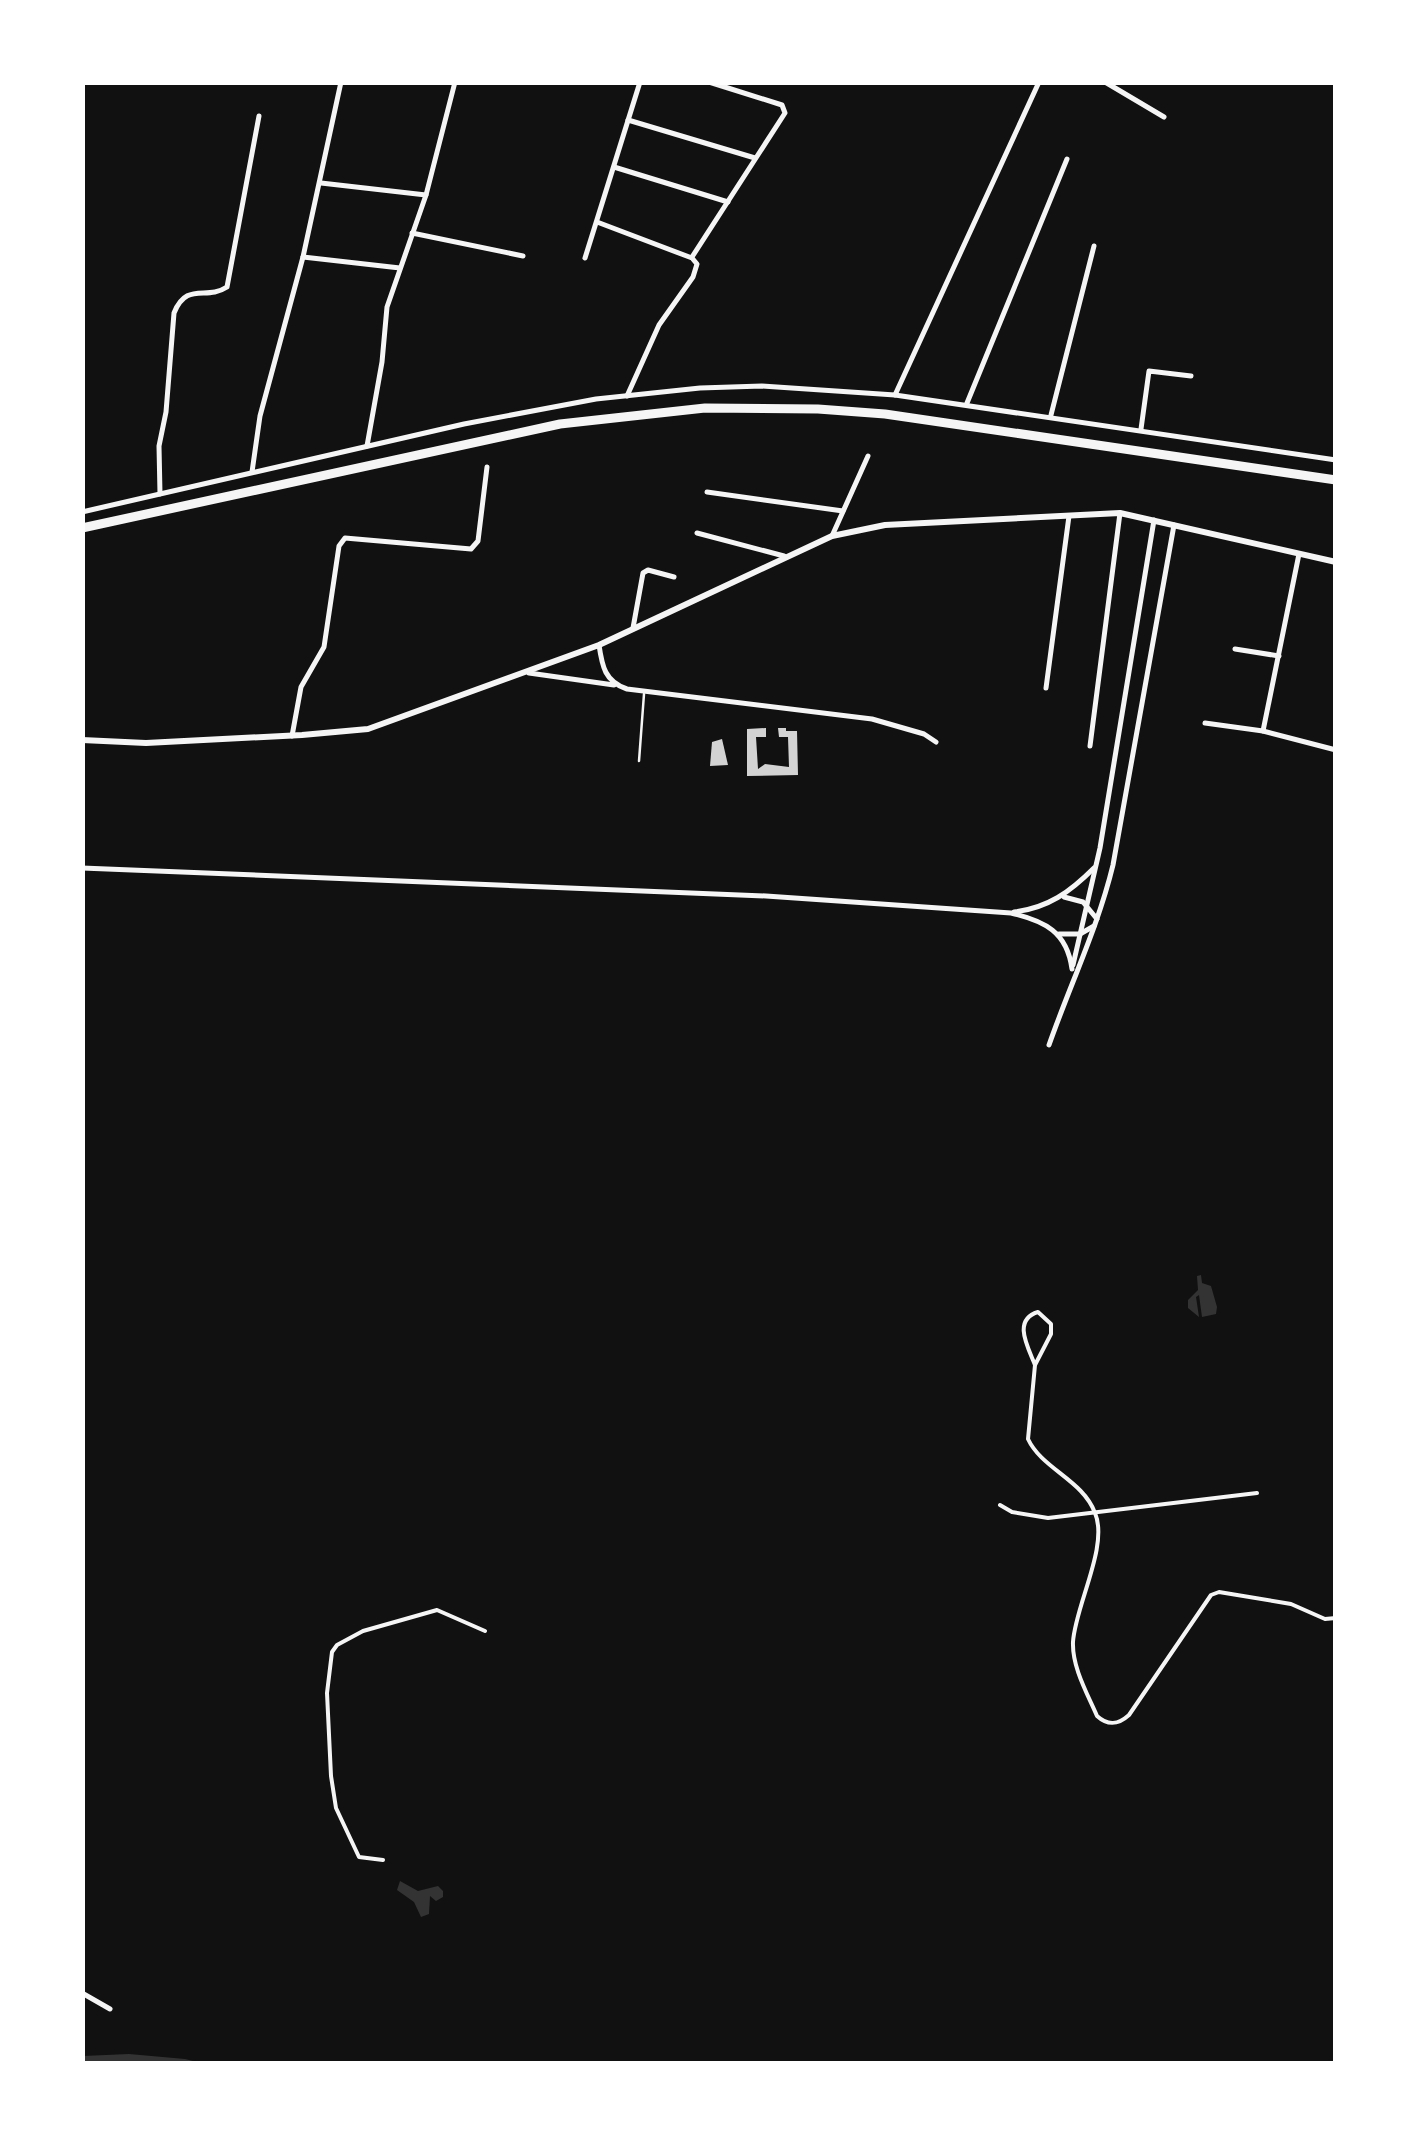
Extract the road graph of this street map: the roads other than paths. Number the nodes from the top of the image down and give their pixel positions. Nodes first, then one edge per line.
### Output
1 (341, 82) edge
2 (455, 82) edge
3 (640, 82) edge
4 (709, 82) edge
5 (1039, 82) edge
6 (1105, 82) edge
7 (722, 84) edge
8 (1115, 85) edge
9 (259, 116) dead end
10 (1164, 117) dead end
11 (628, 120) junction
12 (756, 158) junction
13 (1066, 159) dead end
14 (614, 167) junction
15 (321, 182) junction
16 (426, 195) junction
17 (728, 202) junction
18 (596, 222) junction
19 (412, 233) junction
20 (1094, 246) dead end
21 (523, 256) dead end
22 (304, 257) junction
23 (585, 258) dead end
24 (692, 258) junction
25 (400, 268) junction
26 (1191, 376) dead end
27 (895, 395) junction
28 (627, 396) junction
29 (968, 404) junction
30 (1051, 416) junction
31 (1141, 429) junction
32 (367, 446) junction
33 (868, 456) dead end
34 (1336, 460) edge
35 (487, 467) dead end
36 (252, 472) junction
37 (1336, 480) edge
38 (707, 492) dead end
39 (160, 494) junction
40 (843, 511) junction
41 (82, 512) edge
42 (1120, 513) junction
43 (1069, 516) junction
44 (1154, 520) junction
45 (1174, 525) junction
46 (82, 528) edge
47 (697, 533) dead end
48 (832, 536) junction
49 (1299, 554) junction
50 (784, 556) junction
51 (1336, 562) edge
52 (674, 577) dead end
53 (634, 628) junction
54 (598, 645) junction
55 (1235, 649) dead end
56 (1279, 656) junction
57 (529, 673) junction
58 (614, 685) junction
59 (1046, 688) dead end
60 (644, 692) junction
61 (1204, 723) dead end
62 (1263, 732) junction
63 (292, 736) junction
64 (82, 740) edge
65 (936, 742) dead end
66 (1090, 746) dead end
67 (1336, 750) edge
68 (638, 761) dead end
69 (1096, 866) junction
70 (82, 868) edge
71 (1062, 897) junction
72 (1088, 906) junction
73 (1011, 913) junction
74 (1096, 922) junction
75 (1059, 934) junction
76 (1080, 934) junction
77 (1072, 969) junction
78 (1068, 990) junction
79 (1049, 1045) dead end
80 (1034, 1366) junction
81 (1257, 1493) dead end
82 (1000, 1505) dead end
83 (1096, 1513) junction
84 (1336, 1618) edge
85 (485, 1632) dead end
86 (383, 1860) dead end
87 (82, 1994) edge
88 (110, 2009) dead end

1 - 15 street
2 - 16 street
3 - 11 street
4 - 7 street
5 - 27 street
6 - 8 street
7 - 12 street
8 - 10 street
9 - 39 street
11 - 12 street
11 - 14 street
12 - 17 street
13 - 29 street
14 - 17 street
14 - 18 street
15 - 16 street
15 - 22 street
16 - 19 street
17 - 24 street
18 - 23 street
18 - 24 street
19 - 21 street
19 - 25 street
20 - 30 street
22 - 25 street
22 - 36 street
24 - 28 street
25 - 32 street
26 - 31 street
27 - 28 street
27 - 29 street
28 - 32 street
29 - 30 street
30 - 31 street
31 - 34 street
32 - 36 street
33 - 40 street
35 - 63 street
36 - 39 street
37 - 46 main road
38 - 40 street
39 - 41 street
40 - 48 street
42 - 43 street
42 - 44 street
42 - 66 street
43 - 48 street
43 - 59 street
44 - 45 street
44 - 69 street
45 - 49 street
45 - 74 street
47 - 50 street
48 - 50 street
49 - 51 street
49 - 56 street
50 - 53 street
52 - 53 street
53 - 54 street
54 - 57 street
54 - 58 street
55 - 56 street
56 - 62 street
57 - 58 street
57 - 63 street
58 - 60 street
60 - 65 street
60 - 68 lane
61 - 62 street
62 - 67 street
63 - 64 street
69 - 71 street
69 - 72 street
70 - 73 street
71 - 72 street
71 - 73 street
72 - 74 street
72 - 76 street
73 - 75 street
74 - 76 street
74 - 78 street
75 - 76 street
75 - 77 street
76 - 77 street
77 - 78 street
78 - 79 street
80 - 80 street
80 - 83 street
81 - 83 street
82 - 83 street
83 - 84 street
85 - 86 street
87 - 88 street

